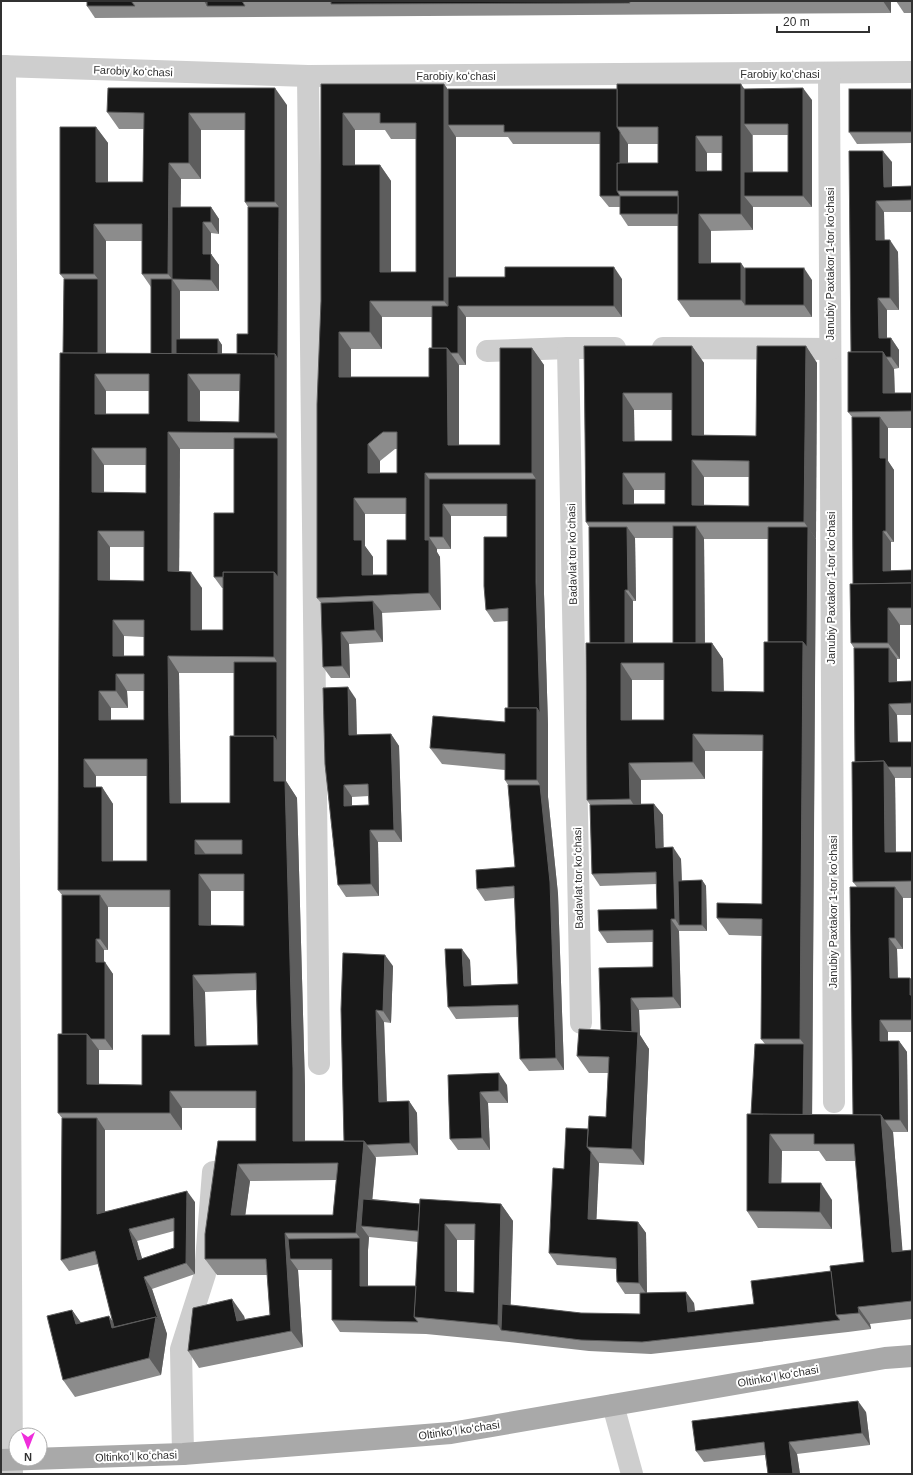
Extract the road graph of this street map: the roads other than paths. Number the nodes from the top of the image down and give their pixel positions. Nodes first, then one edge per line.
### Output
1 (3, 66) edge
2 (912, 72) edge
3 (829, 73) junction
4 (308, 76) junction
5 (568, 348) junction
6 (830, 348) junction
7 (486, 351) dead end
8 (581, 1023) dead end
9 (319, 1064) dead end
10 (834, 1102) dead end
11 (213, 1172) edge
12 (912, 1356) edge
13 (613, 1405) junction
14 (183, 1454) junction
15 (48, 1462) edge
16 (8, 1465) edge
17 (632, 1474) edge

1 - 4 street, Farobiy koʻchasi
1 - 16 street
2 - 3 street, Farobiy koʻchasi
3 - 4 street, Farobiy koʻchasi
3 - 6 street, Janubiy Paxtakor 1-tor koʻchasi
4 - 9 street
5 - 6 street
5 - 7 street
5 - 8 street, Badavlat tor koʻchasi
6 - 10 street, Janubiy Paxtakor 1-tor koʻchasi
11 - 14 street
12 - 13 main road, Oltinkoʻl koʻchasi
13 - 14 main road, Oltinkoʻl koʻchasi
13 - 17 street
14 - 15 main road, Oltinkoʻl koʻchasi

